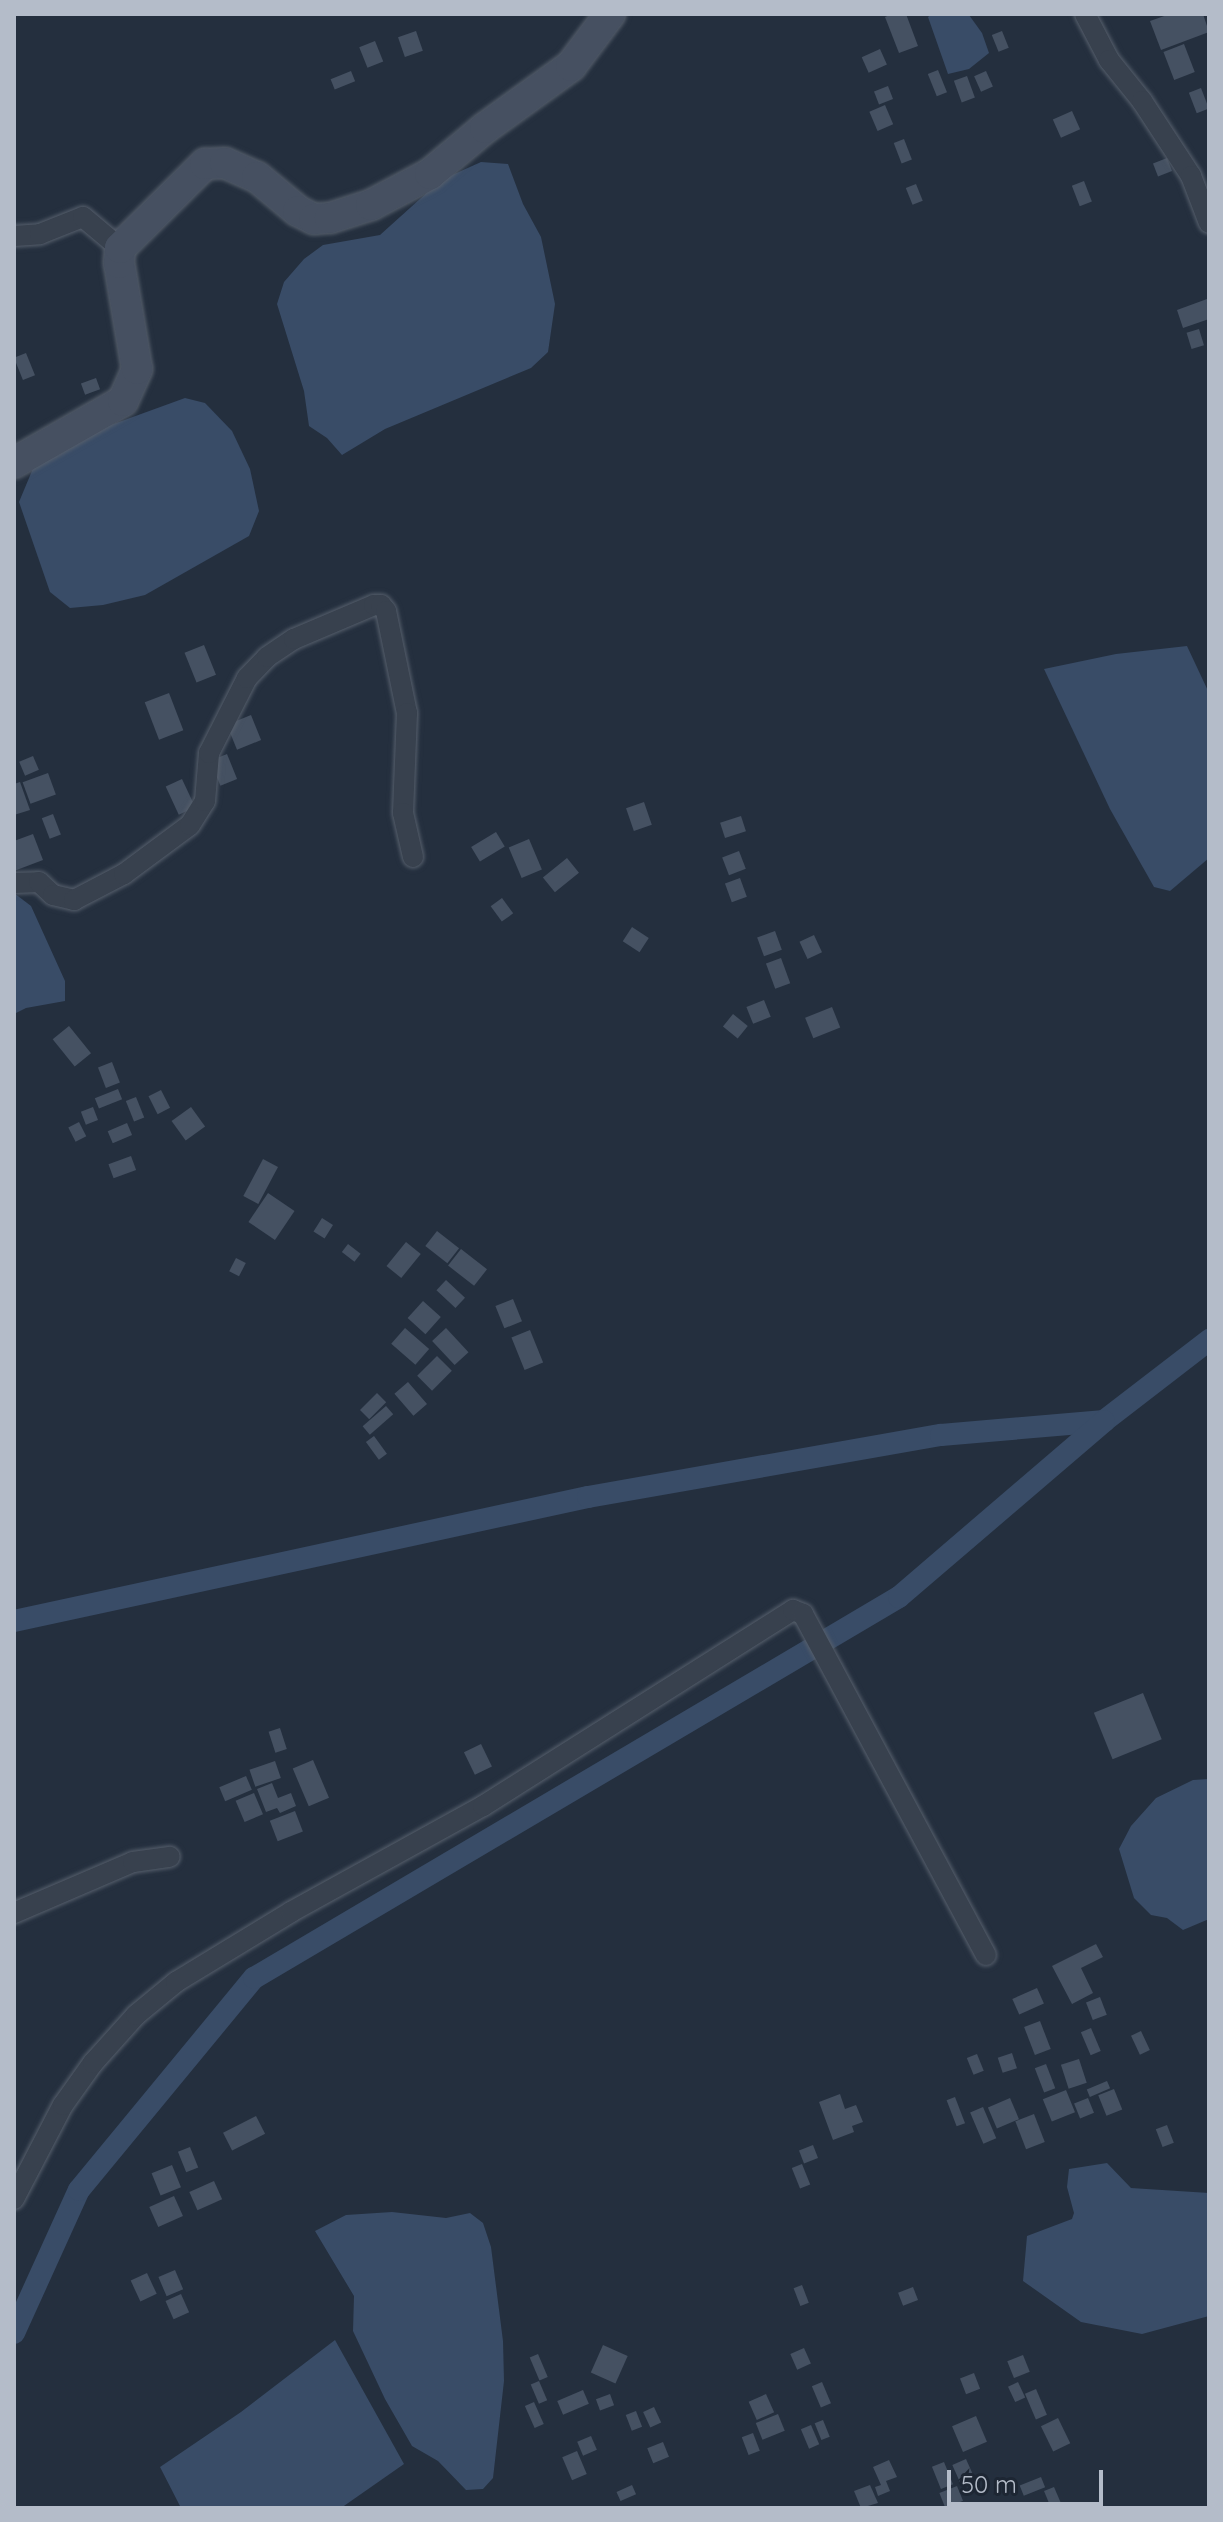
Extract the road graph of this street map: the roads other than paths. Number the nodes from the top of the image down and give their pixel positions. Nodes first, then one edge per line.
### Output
1 (610, 14) edge
2 (1085, 14) edge
3 (1209, 223) edge
4 (14, 236) edge
5 (120, 248) junction
6 (14, 463) edge
7 (413, 857) dead end
8 (14, 883) edge
9 (170, 1857) dead end
10 (14, 1913) edge
11 (986, 1955) dead end
12 (14, 2199) edge

1 - 5 street
2 - 3 street
4 - 5 street
5 - 6 street
7 - 8 street
9 - 10 street
11 - 12 street

